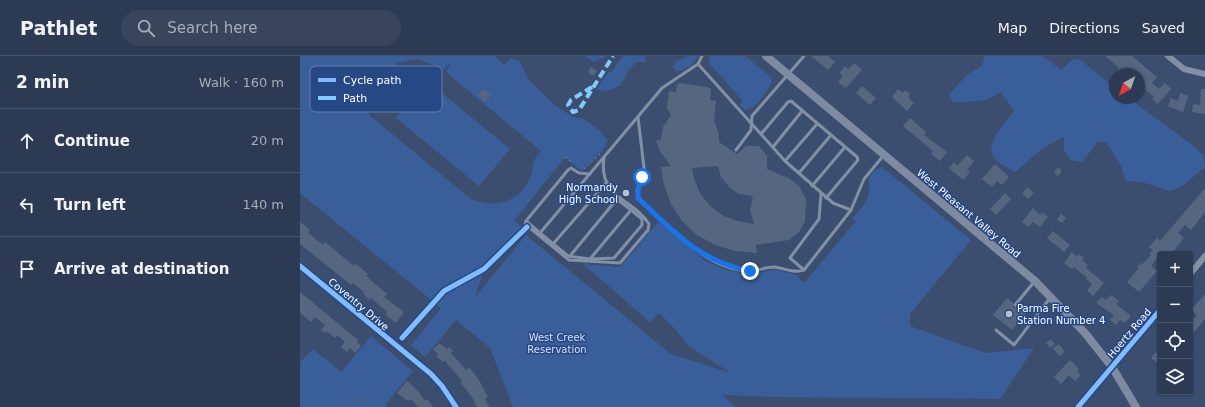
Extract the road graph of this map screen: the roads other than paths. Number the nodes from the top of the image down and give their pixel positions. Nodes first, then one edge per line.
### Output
1 (702, 56) edge
2 (766, 56) edge
3 (804, 56) edge
4 (1168, 56) edge
5 (698, 64) junction
6 (1205, 74) edge
7 (788, 75) junction
8 (802, 111) junction
9 (638, 118) junction
10 (752, 123) junction
11 (817, 124) junction
12 (761, 134) junction
13 (831, 135) junction
14 (773, 147) junction
15 (845, 147) junction
16 (736, 150) dead end
17 (884, 155) junction
18 (605, 156) junction
19 (785, 161) junction
20 (798, 173) junction
21 (590, 174) junction
22 (607, 182) junction
23 (812, 186) junction
24 (821, 194) junction
25 (826, 198) junction
26 (631, 210) junction
27 (851, 210) junction
28 (526, 221) junction
29 (540, 233) junction
30 (553, 244) junction
31 (570, 256) junction
32 (590, 259) junction
33 (1204, 259) edge
34 (300, 266) edge
35 (804, 270) junction
36 (1193, 271) edge
37 (1035, 281) junction
38 (1051, 297) junction
39 (1015, 304) dead end
40 (1157, 314) edge
41 (996, 330) dead end
42 (1112, 367) junction
43 (456, 407) edge
44 (1078, 407) edge
45 (1136, 407) edge

1 - 5 lane
2 - 7 main road, West Pleasant Valley Road
3 - 7 lane
4 - 6 street
5 - 9 lane
5 - 10 lane
7 - 10 lane
7 - 17 main road, West Pleasant Valley Road
8 - 11 lane
8 - 12 lane
8 - 14 lane
9 - 18 lane
9 - 35 lane
10 - 12 lane
10 - 16 lane
11 - 13 lane
11 - 19 lane
12 - 14 lane
13 - 15 lane
13 - 20 lane
14 - 19 lane
15 - 23 lane
15 - 25 lane
17 - 27 lane
17 - 37 main road, West Pleasant Valley Road
18 - 21 lane
18 - 22 lane
19 - 20 lane
20 - 23 lane
21 - 28 lane
21 - 29 lane
22 - 28 lane
22 - 30 lane
23 - 24 lane
24 - 25 lane
24 - 35 lane
25 - 27 lane
26 - 31 lane
26 - 32 lane
26 - 32 lane
27 - 35 lane
28 - 29 lane
29 - 30 lane
30 - 31 lane
31 - 32 lane
33 - 36 street
34 - 43 street, Coventry Drive
37 - 38 main road, West Pleasant Valley Road
37 - 39 lane
38 - 41 lane
38 - 42 main road, West Pleasant Valley Road
40 - 42 street, Hoertz Road
42 - 44 street, Hoertz Road
42 - 45 main road, West Pleasant Valley Road

